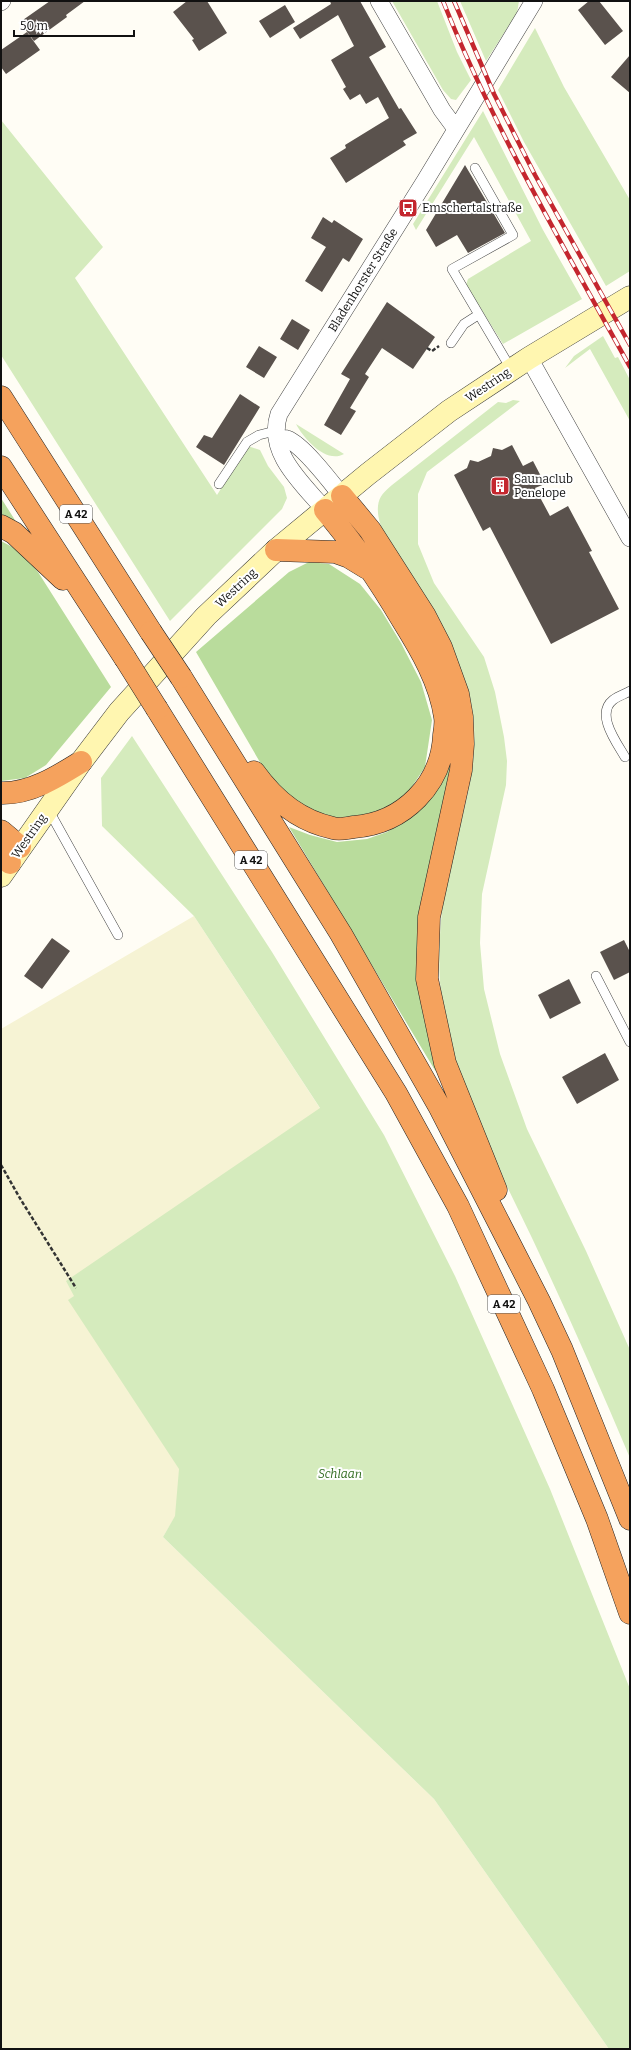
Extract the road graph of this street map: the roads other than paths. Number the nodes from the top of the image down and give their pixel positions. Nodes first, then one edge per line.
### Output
1 (380, 1) edge
2 (534, 1) edge
3 (456, 129) junction
4 (475, 168) dead end
5 (630, 297) edge
6 (478, 315) junction
7 (451, 343) dead end
8 (520, 363) junction
9 (1, 397) edge
10 (277, 435) junction
11 (1, 467) edge
12 (219, 484) dead end
13 (342, 496) junction
14 (325, 510) junction
15 (1, 526) edge
16 (630, 538) edge
17 (276, 550) junction
18 (374, 571) junction
19 (93, 608) junction
20 (630, 692) edge
21 (214, 728) junction
22 (625, 757) dead end
23 (81, 762) junction
24 (1, 793) edge
25 (48, 809) junction
26 (1, 831) edge
27 (8, 860) edge
28 (118, 935) dead end
29 (596, 976) dead end
30 (630, 1042) edge
31 (539, 1301) junction
32 (630, 1520) edge
33 (630, 1613) edge

1 - 3 street
2 - 3 street, Bladenhorster Straße
3 - 10 street, Bladenhorster Straße
4 - 6 lane
5 - 8 main road, Westring
6 - 7 lane
6 - 8 lane
8 - 13 main road, Westring
8 - 16 street
9 - 21 highway, A 42, bridge
10 - 12 lane
10 - 13 street
10 - 14 street, Bladenhorster Straße
11 - 19 highway, A 42
13 - 14 main road, Westring
13 - 31 highway
14 - 17 main road, Westring
14 - 18 highway
15 - 19 highway
17 - 18 highway
17 - 23 main road, Westring
18 - 21 highway
19 - 33 highway, A 42, bridge
20 - 22 lane
21 - 31 highway, A 42
23 - 24 highway
23 - 25 main road, Westring
25 - 27 main road, Westring
25 - 28 lane
26 - 27 highway
29 - 30 lane
31 - 32 highway, A 42

